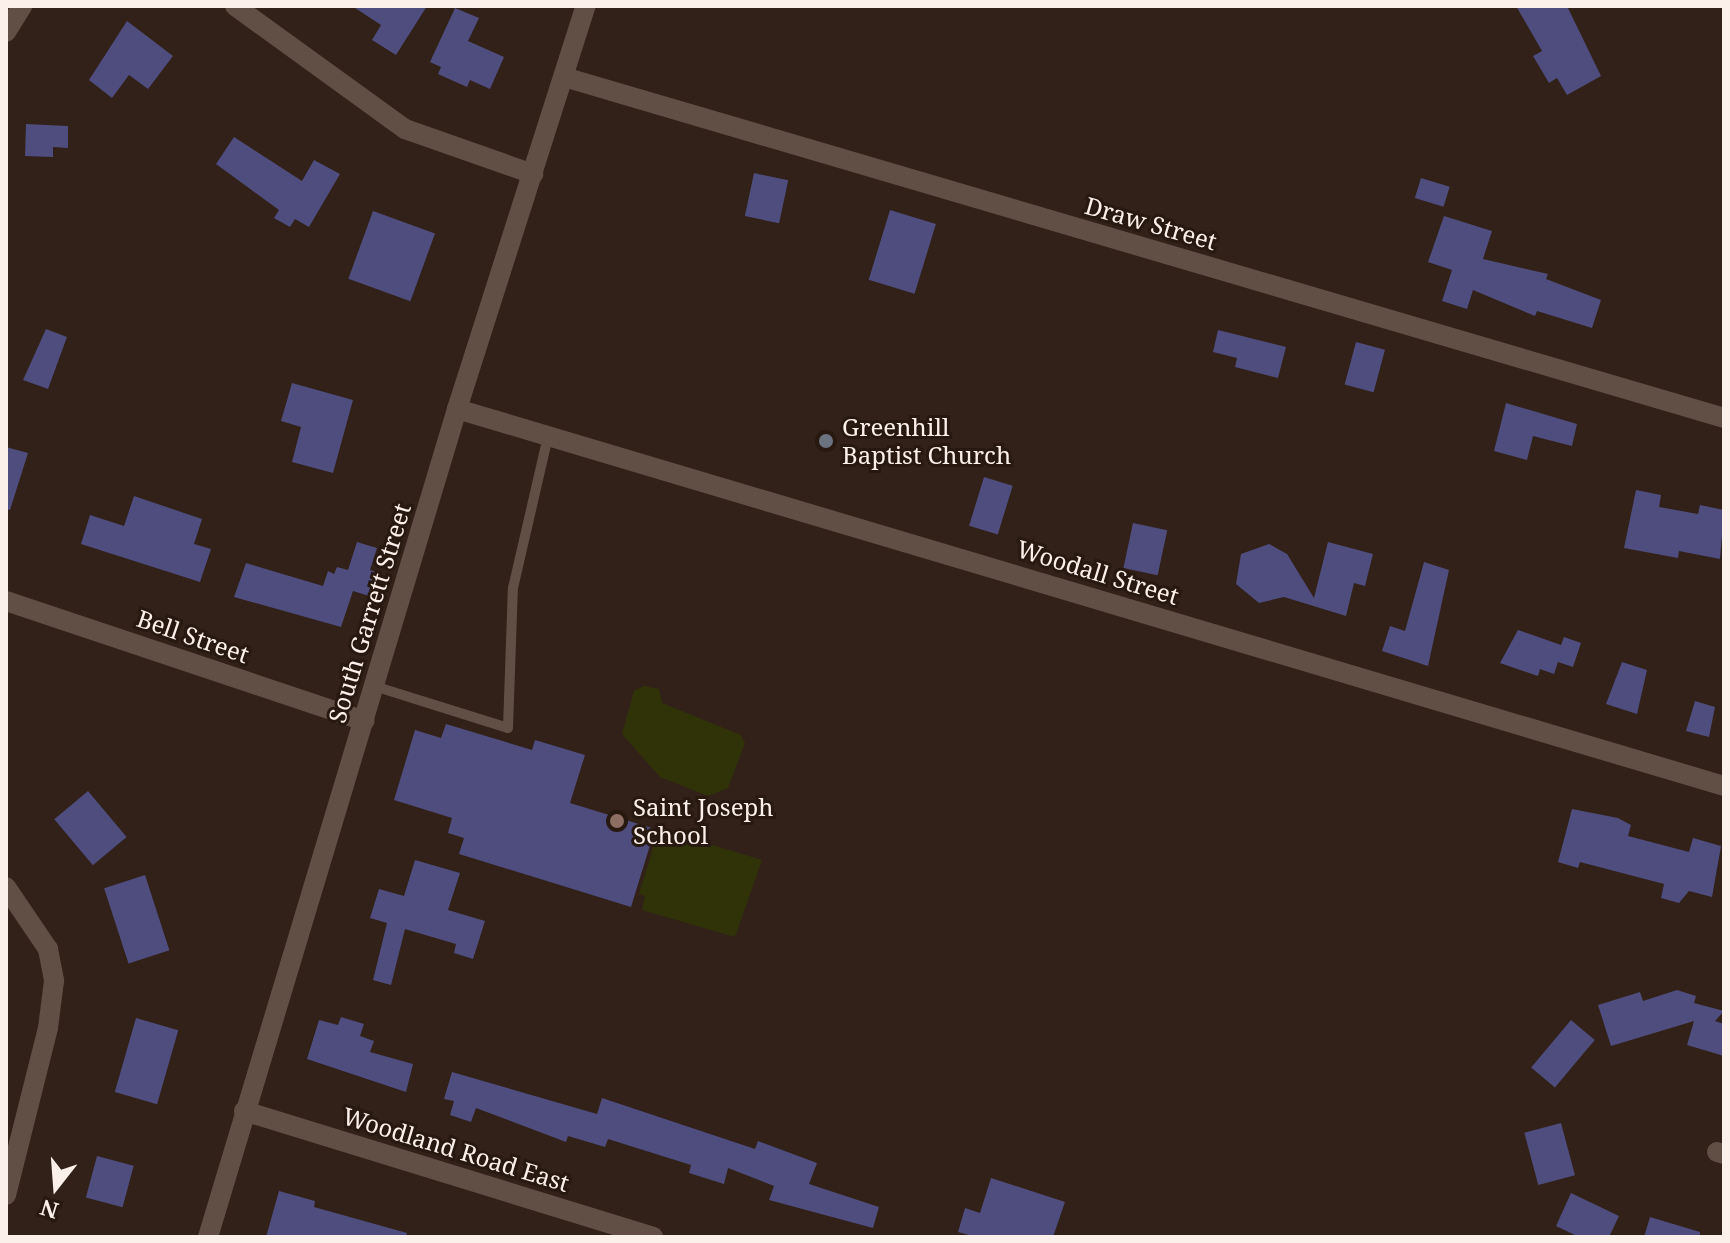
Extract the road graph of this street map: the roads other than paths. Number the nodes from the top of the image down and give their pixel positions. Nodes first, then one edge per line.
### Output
1 (22, 6) edge
2 (235, 6) edge
3 (586, 6) edge
4 (6, 32) edge
5 (564, 77) junction
6 (533, 174) junction
7 (457, 409) junction
8 (1724, 418) edge
9 (548, 436) junction
10 (6, 601) edge
11 (374, 686) junction
12 (364, 721) junction
13 (1724, 786) edge
14 (6, 887) edge
15 (244, 1111) junction
16 (6, 1195) edge
17 (208, 1237) edge
18 (653, 1237) edge

1 - 4 street
2 - 6 street
3 - 5 street, South Garrett Street
5 - 6 street, South Garrett Street
5 - 8 street, Draw Street
6 - 7 street, South Garrett Street
7 - 9 street, Woodall Street
7 - 11 street, South Garrett Street
9 - 11 lane
9 - 13 street, Woodall Street
10 - 12 street, Bell Street
11 - 12 street, South Garrett Street
12 - 15 street, South Garrett Street
14 - 16 street
15 - 17 street, South Garrett Street
15 - 18 street, Woodland Road East

